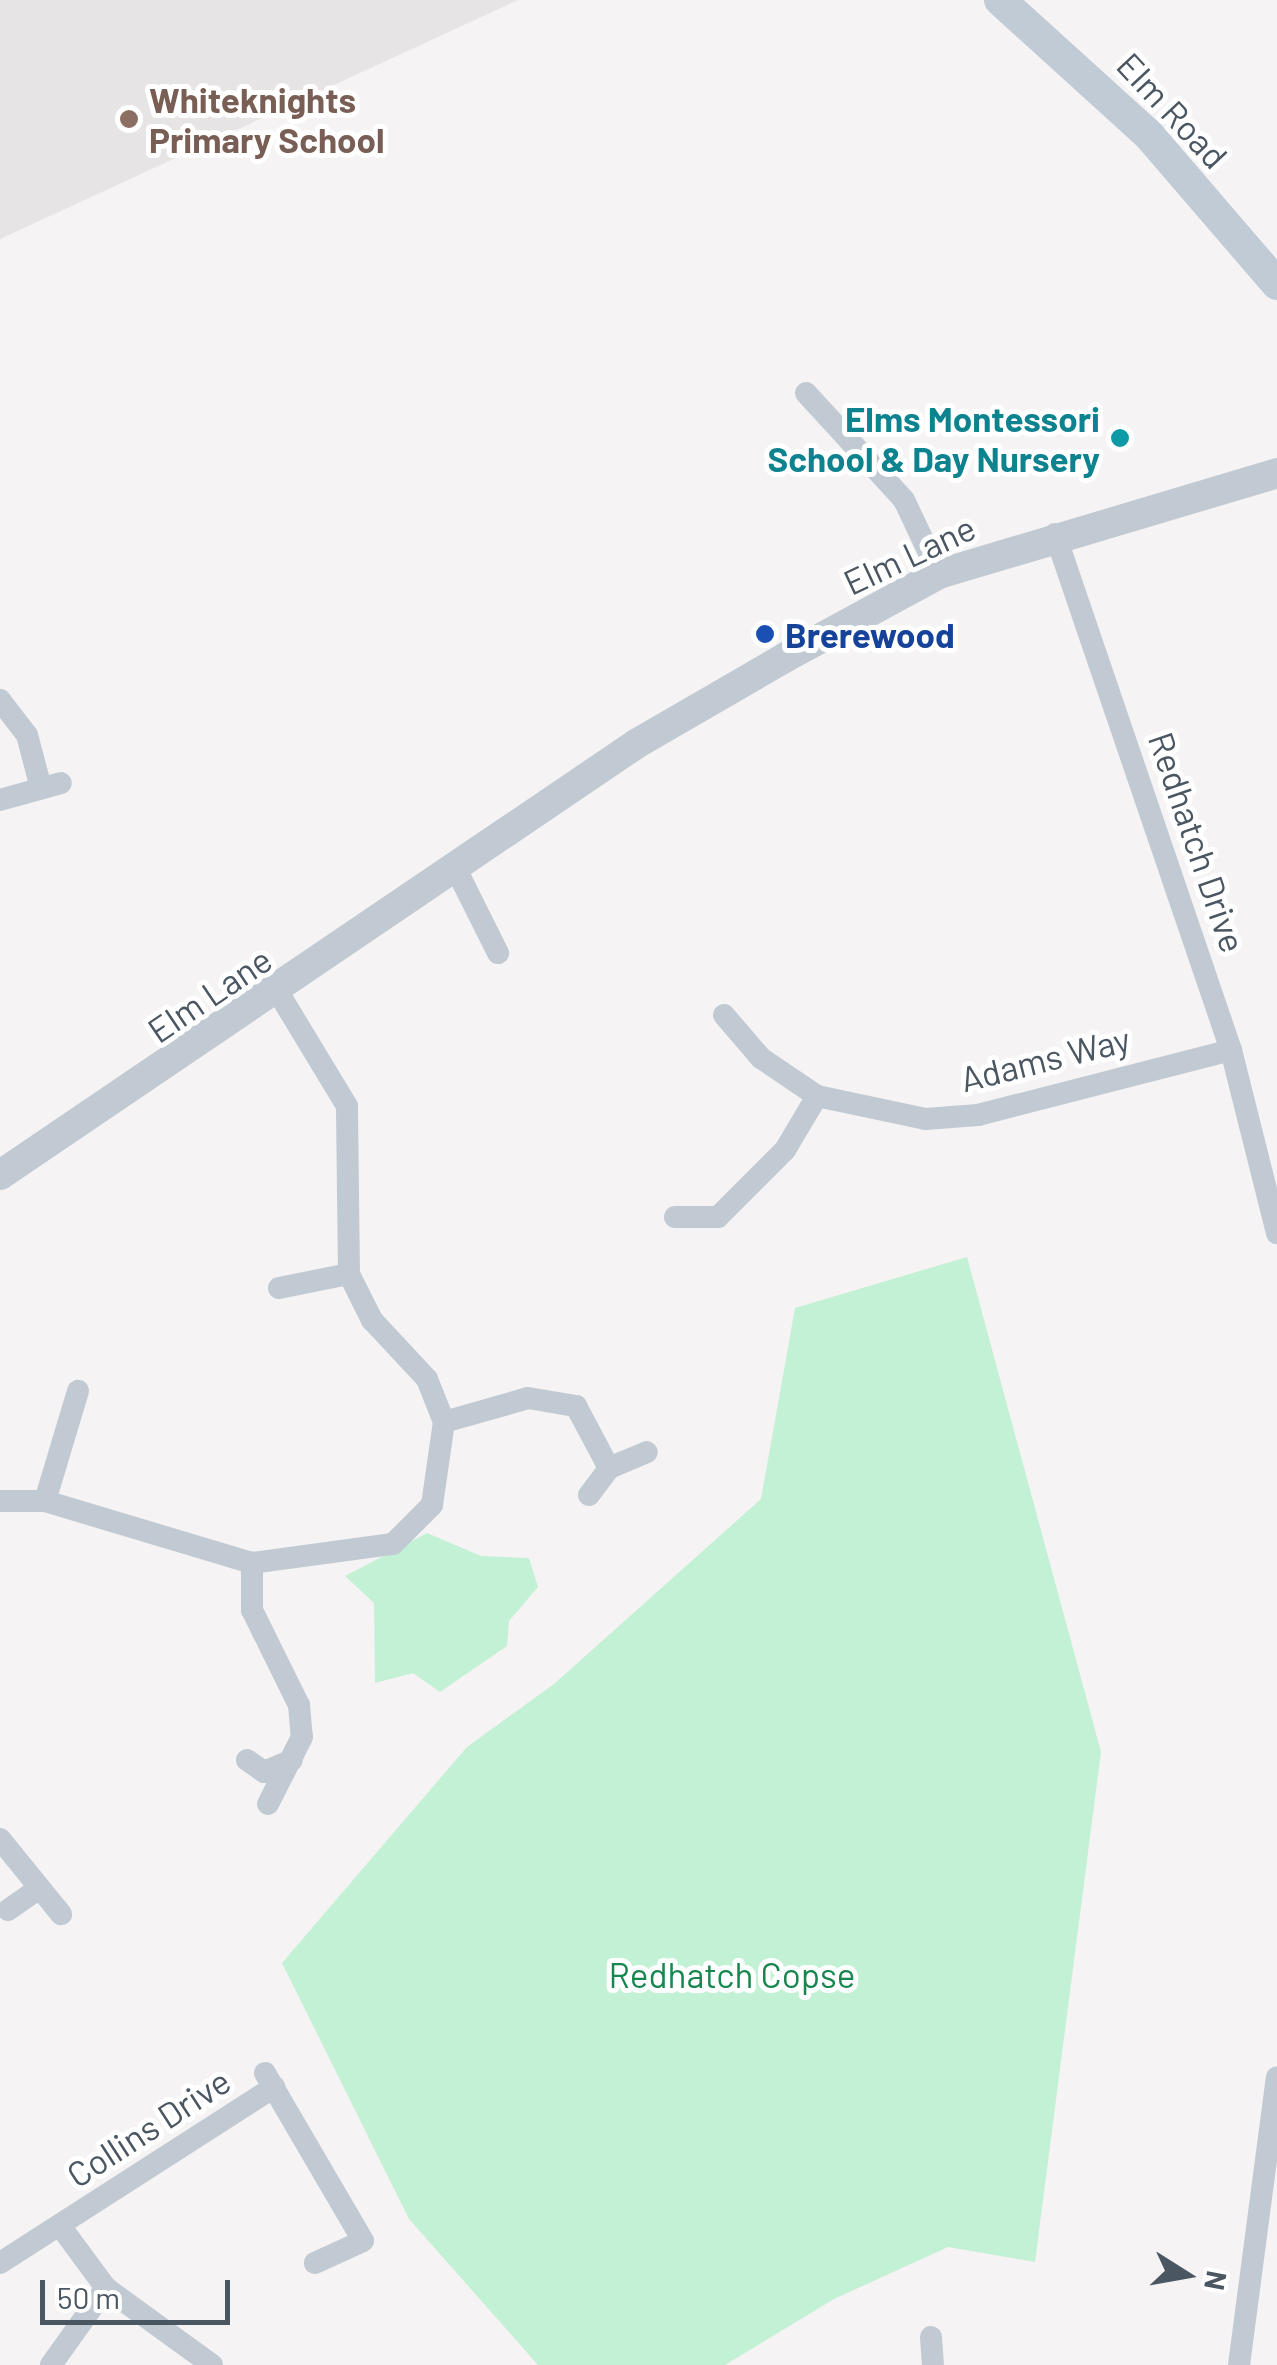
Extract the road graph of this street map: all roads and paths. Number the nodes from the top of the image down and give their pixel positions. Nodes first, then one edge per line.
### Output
1 (1000, 0) edge
2 (1277, 284) edge
3 (806, 393) dead end
4 (1276, 472) edge
5 (1055, 534) junction
6 (938, 574) junction
7 (0, 700) edge
8 (0, 800) edge
9 (456, 869) junction
10 (498, 953) dead end
11 (278, 992) junction
12 (724, 1015) dead end
13 (1231, 1050) junction
14 (817, 1096) junction
15 (0, 1176) edge
16 (675, 1217) dead end
17 (1277, 1234) edge
18 (348, 1274) junction
19 (279, 1288) dead end
20 (78, 1391) dead end
21 (444, 1422) junction
22 (647, 1452) dead end
23 (609, 1468) junction
24 (589, 1494) dead end
25 (45, 1501) junction
26 (0, 1502) edge
27 (252, 1563) junction
28 (247, 1760) dead end
29 (292, 1760) junction
30 (268, 1804) dead end
31 (0, 1839) edge
32 (36, 1890) junction
33 (8, 1910) dead end
34 (61, 1914) dead end
35 (1277, 2077) edge
36 (61, 2226) junction
37 (0, 2263) edge
38 (315, 2263) dead end
39 (106, 2288) junction
40 (932, 2337) dead end
41 (199, 2362) edge
42 (51, 2365) edge
43 (933, 2365) edge
44 (1239, 2365) edge

1 - 2 main road, Elm Road
3 - 6 street
4 - 5 street, Elm Lane
5 - 6 street, Elm Lane
5 - 13 street, Redhatch Drive
6 - 9 street, Elm Lane
7 - 8 street
9 - 10 street
9 - 11 street, Elm Lane
11 - 15 street, Elm Lane
11 - 18 street
12 - 14 street, Adams Way
13 - 14 street, Adams Way
13 - 17 street, Redhatch Drive
14 - 16 street
18 - 19 street
18 - 21 street
20 - 25 street
21 - 23 street
21 - 27 street
22 - 23 street
23 - 24 street
25 - 26 street
25 - 27 street
27 - 29 street
28 - 29 street
29 - 30 street
31 - 32 street
32 - 33 street
32 - 34 street
35 - 44 street
36 - 37 street, Collins Drive
36 - 38 street, Collins Drive
36 - 39 street, Collins Drive
39 - 41 street, Collins Drive
39 - 42 street
40 - 43 street

